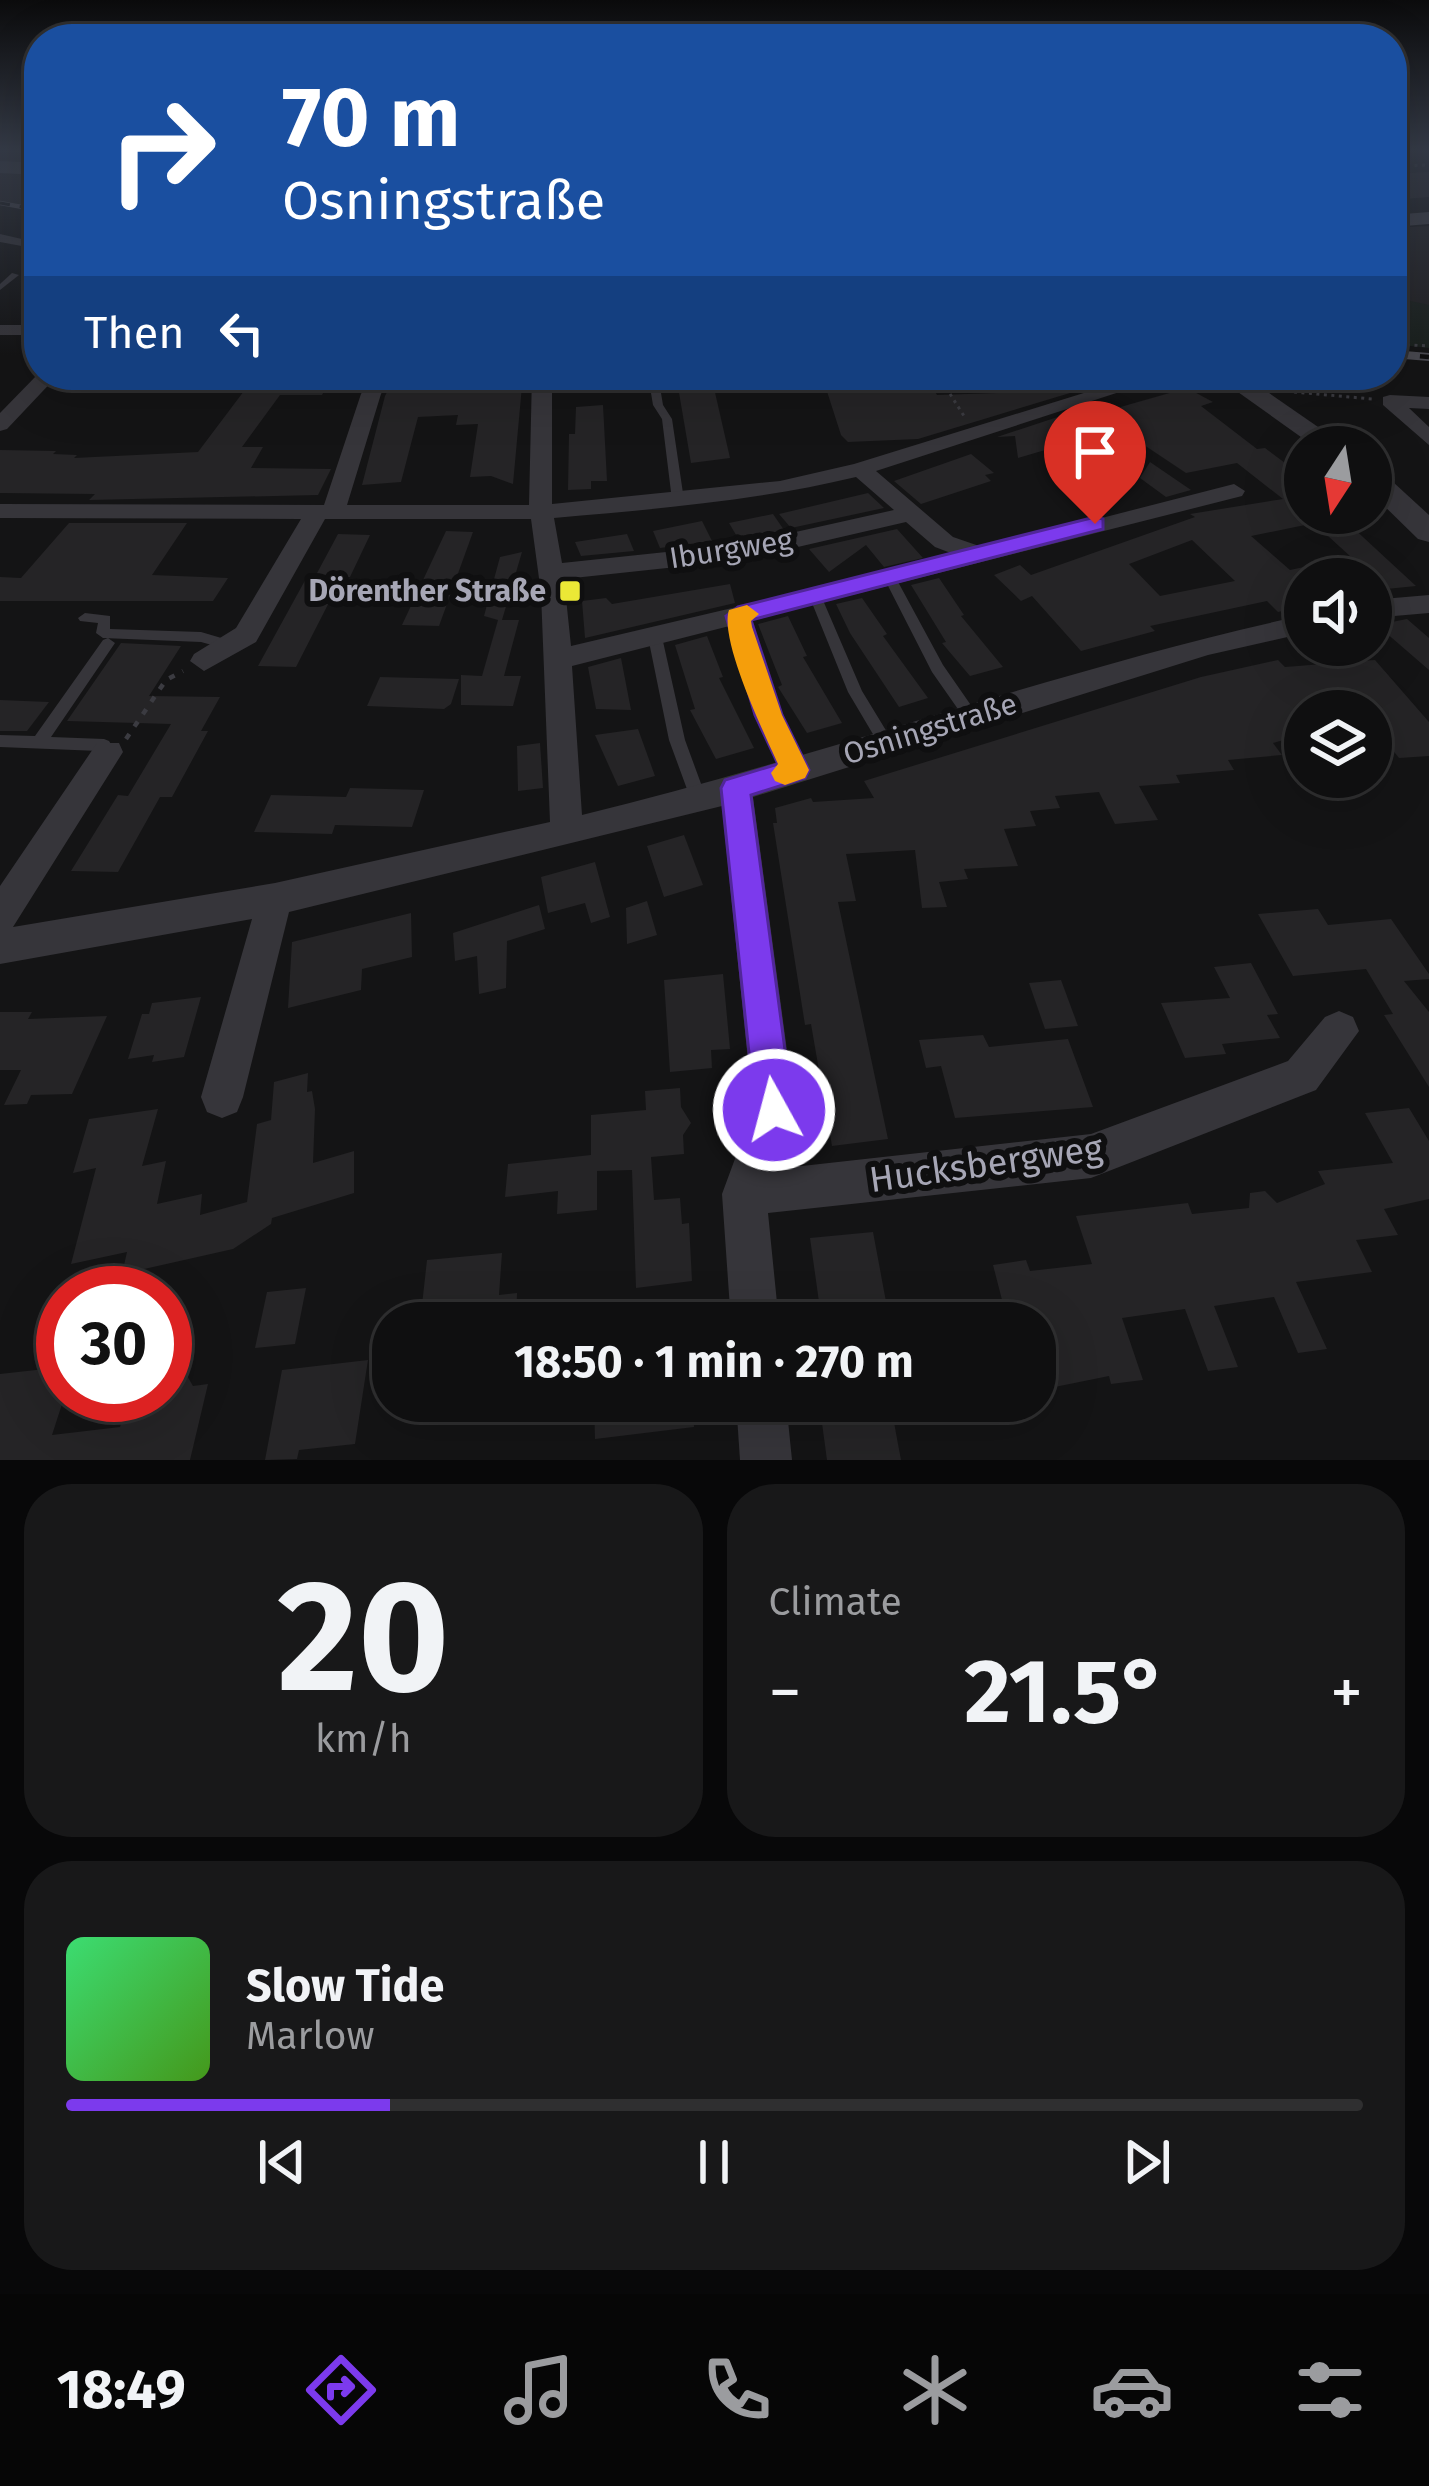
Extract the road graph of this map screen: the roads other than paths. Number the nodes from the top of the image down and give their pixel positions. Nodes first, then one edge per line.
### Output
1 (15, 275) dead end
2 (0, 289) edge
3 (34, 390) edge
4 (373, 390) edge
5 (541, 390) edge
6 (655, 390) edge
7 (1115, 390) edge
8 (1251, 390) edge
9 (1429, 404) edge
10 (0, 425) edge
11 (1303, 426) edge
12 (1429, 440) edge
13 (860, 469) junction
14 (1234, 491) dead end
15 (1392, 497) edge
16 (678, 500) junction
17 (0, 512) edge
18 (542, 512) junction
19 (324, 513) junction
20 (909, 514) junction
21 (1429, 532) edge
22 (984, 556) junction
23 (552, 572) junction
24 (891, 580) junction
25 (816, 598) junction
26 (1429, 604) edge
27 (1392, 607) edge
28 (738, 616) junction
29 (85, 618) dead end
30 (1284, 629) edge
31 (655, 637) junction
32 (108, 643) dead end
33 (230, 645) junction
34 (558, 659) junction
35 (204, 661) road end
36 (972, 718) junction
37 (0, 741) edge
38 (39, 742) junction
39 (884, 742) junction
40 (108, 752) joint
41 (795, 770) junction
42 (717, 794) junction
43 (566, 833) junction
44 (275, 898) junction
45 (0, 916) edge
46 (0, 947) edge
47 (1339, 1031) dead end
48 (222, 1097) dead end
49 (744, 1194) junction
50 (753, 1302) edge
51 (763, 1422) edge
52 (766, 1460) edge

1 - 2 lane
3 - 10 street
4 - 19 street
5 - 18 street
6 - 16 lane
7 - 13 street
8 - 11 street
9 - 12 street
13 - 16 street
13 - 20 street
14 - 22 street
15 - 21 street
16 - 18 street
17 - 19 street
18 - 19 street
18 - 23 street
19 - 33 street
20 - 22 street
20 - 23 street, Iburgweg
22 - 24 street
23 - 34 street
24 - 25 street
24 - 36 lane
25 - 28 street
25 - 39 lane
26 - 27 street
28 - 31 street
28 - 41 lane
29 - 33 lane
30 - 36 street, Osningstraße
31 - 34 street
31 - 42 lane
32 - 38 lane
33 - 35 street
34 - 43 street
36 - 39 street, Osningstraße
37 - 38 lane
38 - 40 lane
39 - 41 street, Osningstraße
40 - 45 street
41 - 42 street, Osningstraße
42 - 43 street, Osningstraße
42 - 49 street
43 - 44 street, Osningstraße
44 - 46 street, Osningstraße
44 - 48 street
47 - 49 street, Hucksbergweg
49 - 50 street
51 - 52 street

